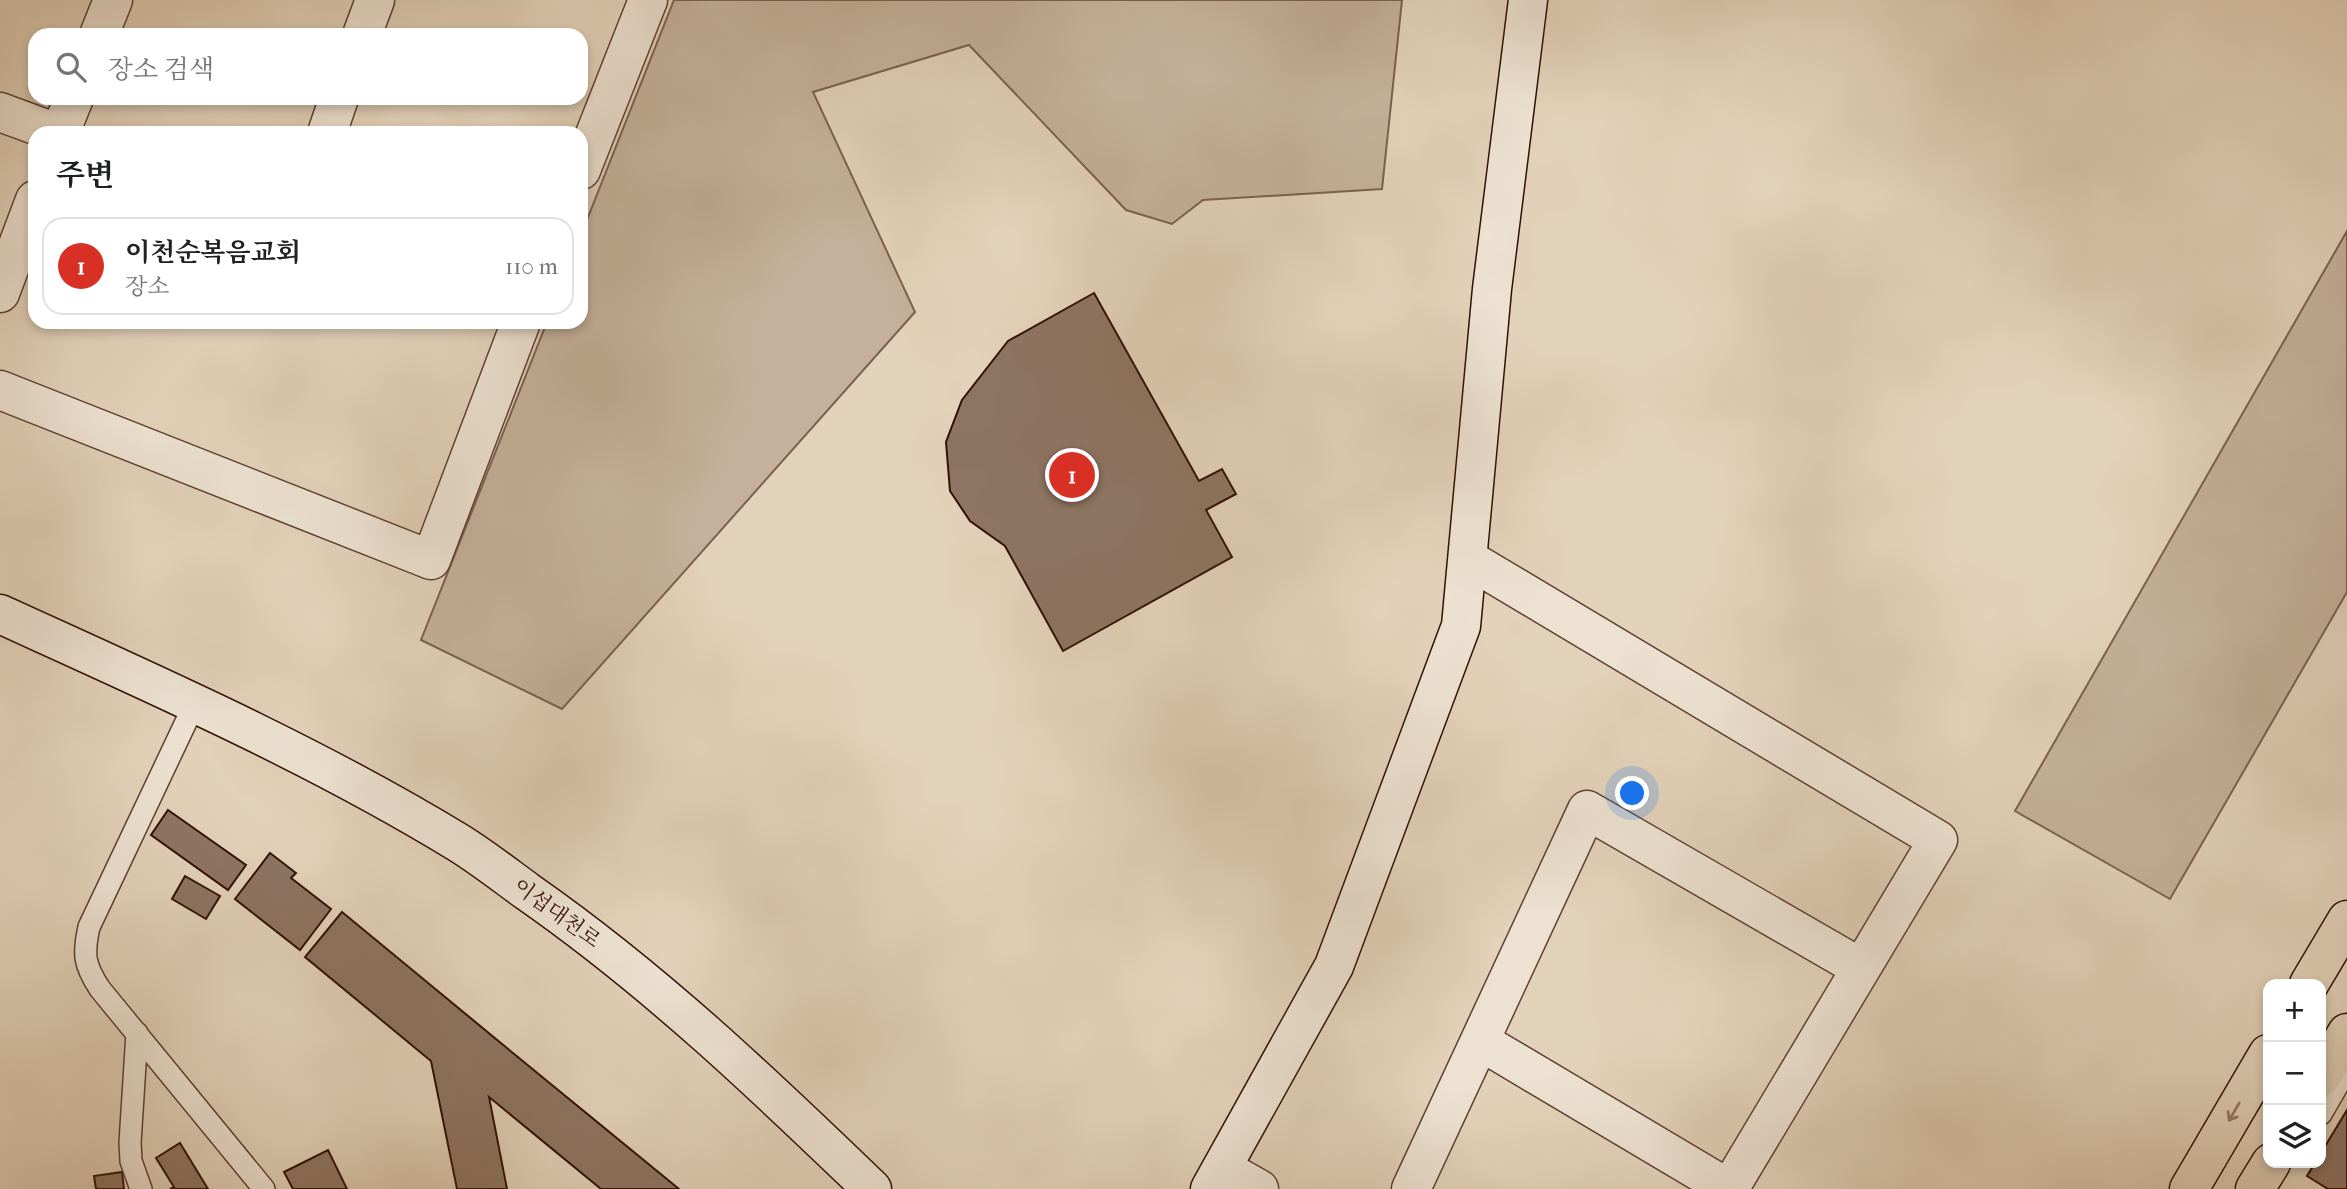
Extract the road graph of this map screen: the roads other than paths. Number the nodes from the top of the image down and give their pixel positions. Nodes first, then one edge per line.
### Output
1 (113, 0) edge
2 (375, 0) edge
3 (649, 0) edge
4 (1528, 0) edge
5 (102, 28) edge
6 (365, 28) edge
7 (71, 105) edge
8 (337, 105) edge
9 (0, 112) edge
10 (39, 126) edge
11 (61, 126) edge
12 (329, 126) edge
13 (588, 152) edge
14 (28, 219) edge
15 (0, 293) edge
16 (518, 329) edge
17 (0, 390) edge
18 (1468, 559) junction
19 (0, 614) edge
20 (195, 703) junction
21 (2347, 920) edge
22 (1861, 968) junction
23 (2312, 979) edge
24 (136, 1033) junction
25 (2347, 1033) edge
26 (1480, 1041) junction
27 (2263, 1063) edge
28 (2326, 1069) edge
29 (2347, 1069) edge
30 (2326, 1105) edge
31 (2268, 1168) edge
32 (2288, 1168) edge
33 (1216, 1179) edge
34 (141, 1189) edge
35 (264, 1189) edge
36 (872, 1189) edge
37 (1259, 1189) edge
38 (1411, 1189) edge
39 (1729, 1189) edge
40 (2189, 1189) edge
41 (2255, 1189) edge
42 (2276, 1189) edge

1 - 5 street
2 - 6 street
3 - 13 street
4 - 18 street
7 - 11 street
8 - 12 street
9 - 10 street
14 - 15 street
16 - 17 street
18 - 22 street
18 - 33 street
19 - 20 street, 이섭대천로
20 - 24 lane
20 - 36 street, 이섭대천로
21 - 23 main road
22 - 26 street
22 - 39 street
24 - 34 lane
24 - 35 lane
25 - 28 main road
26 - 38 street
26 - 39 street
27 -> 40 main road
29 - 30 lane
31 - 41 main road
32 - 42 lane
33 - 37 street

